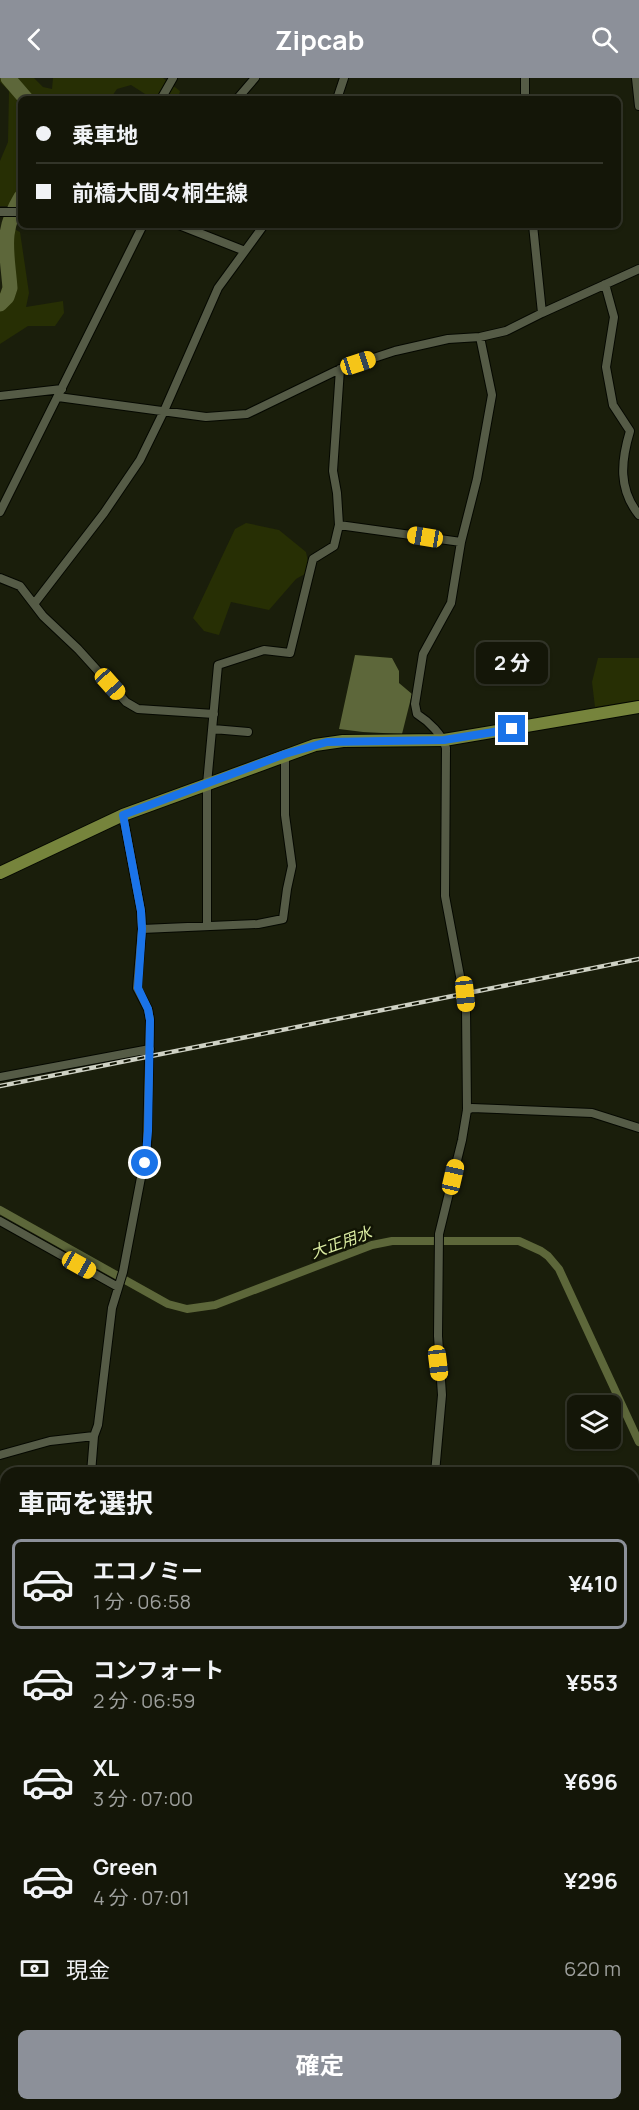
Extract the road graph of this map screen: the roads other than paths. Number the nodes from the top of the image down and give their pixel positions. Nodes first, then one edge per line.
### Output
1 (173, 78) edge
2 (255, 78) edge
3 (344, 78) edge
4 (525, 78) edge
5 (636, 78) edge
6 (163, 96) edge
7 (240, 96) edge
8 (338, 96) edge
9 (525, 96) edge
10 (639, 106) edge
11 (142, 228) edge
12 (187, 228) edge
13 (262, 228) edge
14 (533, 228) edge
15 (245, 251) junction
16 (639, 269) edge
17 (605, 284) junction
18 (542, 313) junction
19 (480, 337) junction
20 (340, 369) junction
21 (60, 393) junction
22 (0, 396) edge
23 (164, 411) junction
24 (0, 512) edge
25 (639, 515) edge
26 (339, 525) junction
27 (461, 542) junction
28 (0, 578) edge
29 (34, 604) junction
30 (639, 707) edge
31 (214, 714) junction
32 (213, 729) junction
33 (248, 732) dead end
34 (444, 740) junction
35 (285, 754) junction
36 (207, 784) junction
37 (123, 815) junction
38 (0, 873) edge
39 (207, 926) junction
40 (142, 929) junction
41 (150, 1049) junction
42 (0, 1077) edge
43 (467, 1110) junction
44 (639, 1128) edge
45 (0, 1221) edge
46 (119, 1286) junction
47 (94, 1436) junction
48 (0, 1455) edge
49 (91, 1467) edge
50 (436, 1467) edge
51 (0, 1723) edge
52 (0, 1728) edge
53 (0, 1739) edge

1 - 6 street
2 - 7 street
3 - 8 street
4 - 9 street
5 - 10 street
11 - 21 street
12 - 15 street
13 - 15 street
14 - 18 street
15 - 23 street
16 - 17 street
17 - 18 street
17 - 25 street
18 - 19 street
19 - 20 street
19 - 27 street
20 - 23 street
20 - 26 street
21 - 22 street
21 - 23 street
21 - 24 street
23 - 29 street
26 - 27 street
26 - 31 street
27 - 34 street
28 - 29 street
29 - 31 street
30 - 34 main road
31 - 32 street
32 - 33 street
32 - 36 street
34 - 35 main road
34 - 43 street
35 - 36 main road
35 - 39 street
36 - 37 main road
36 - 39 street
37 - 38 main road
37 - 40 street
39 - 40 street
40 - 41 street
41 - 42 street
41 - 46 street
43 - 44 street
43 - 50 street
45 - 46 street
46 - 47 street
47 - 48 street
47 - 49 street
51 - 52 street
52 - 53 street

